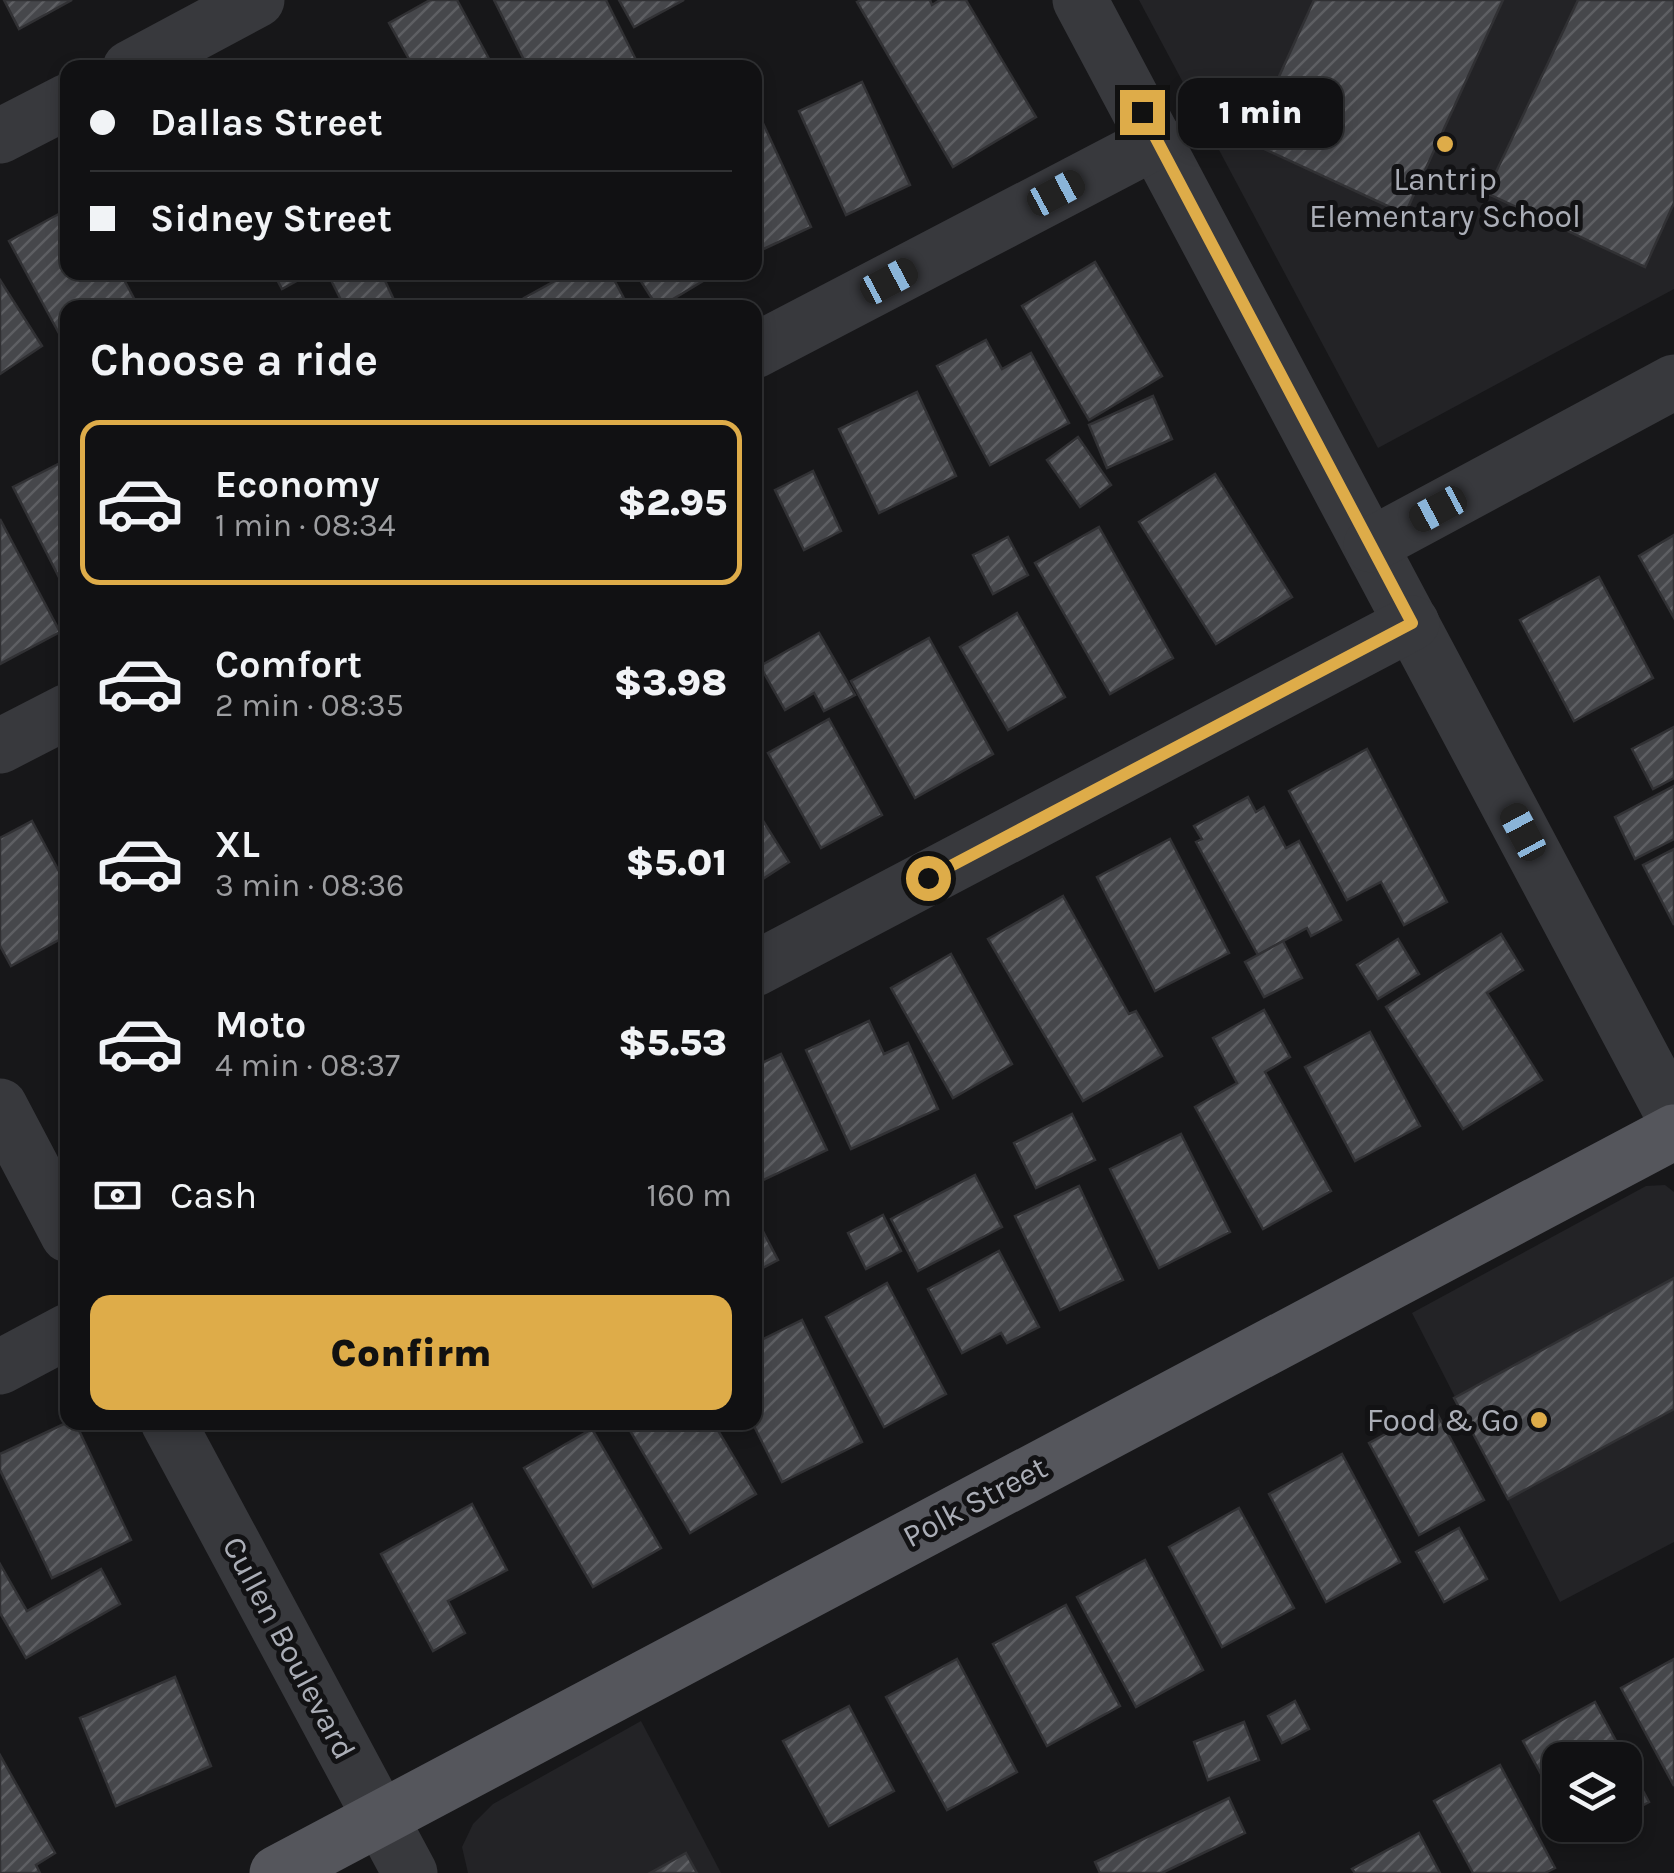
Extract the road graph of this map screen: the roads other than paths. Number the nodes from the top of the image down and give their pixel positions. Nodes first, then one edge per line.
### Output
1 (257, 0) edge
2 (1080, 0) edge
3 (145, 60) edge
4 (60, 105) edge
5 (0, 136) edge
6 (1157, 141) junction
7 (762, 347) edge
8 (1674, 382) edge
9 (1371, 545) junction
10 (1412, 623) junction
11 (60, 715) edge
12 (0, 746) edge
13 (762, 965) edge
14 (0, 1106) edge
15 (1674, 1118) edge
16 (1674, 1132) edge
17 (60, 1220) edge
18 (60, 1335) edge
19 (0, 1367) edge
20 (172, 1430) edge
21 (380, 1818) junction
22 (277, 1873) edge
23 (410, 1873) edge

1 - 3 street
2 - 6 street
4 - 5 street
6 - 7 street
6 - 9 street
8 - 9 street
9 - 10 street
10 - 13 street
10 - 15 street
11 - 12 street
14 - 17 street
16 - 21 main road, Polk Street
18 - 19 street
20 - 21 street, Cullen Boulevard
21 - 22 main road, Polk Street
21 - 23 street, Cullen Boulevard

